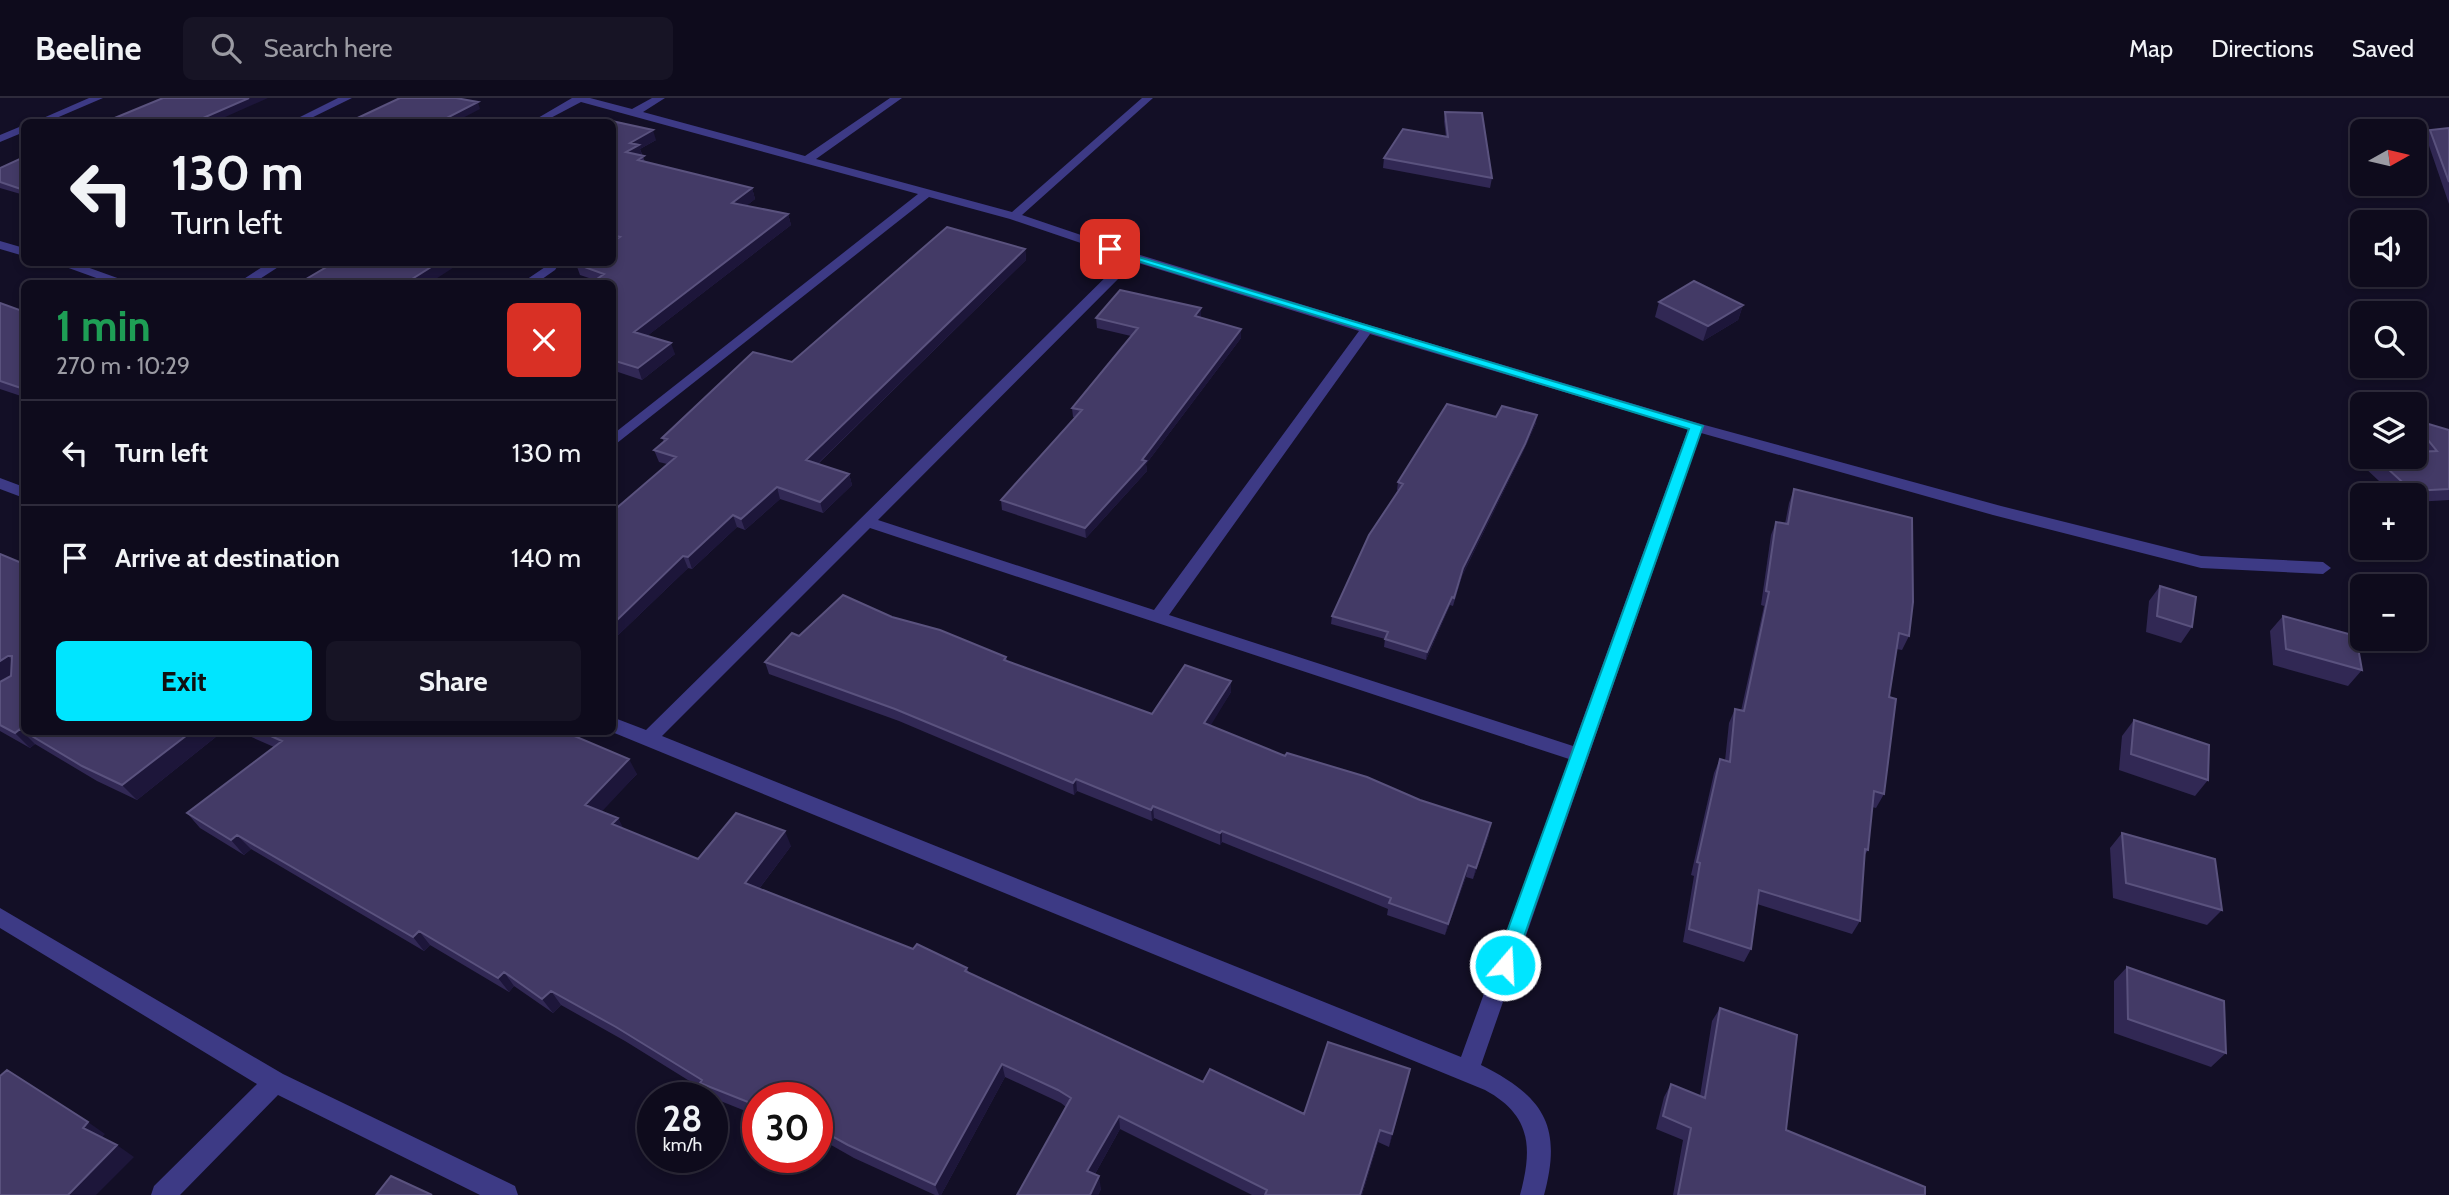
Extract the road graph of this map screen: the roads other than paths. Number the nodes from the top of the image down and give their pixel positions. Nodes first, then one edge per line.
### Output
1 (98, 98) edge
2 (347, 98) edge
3 (579, 98) edge
4 (660, 98) edge
5 (897, 98) edge
6 (1148, 98) edge
7 (634, 113) junction
8 (46, 119) edge
9 (302, 119) edge
10 (541, 119) edge
11 (21, 129) edge
12 (0, 139) edge
13 (807, 160) junction
14 (925, 194) junction
15 (1014, 216) junction
16 (0, 245) edge
17 (21, 250) edge
18 (1133, 257) junction
19 (71, 266) edge
20 (273, 266) edge
21 (551, 267) dead end
22 (115, 280) edge
23 (249, 280) edge
24 (532, 280) edge
25 (1367, 329) junction
26 (1696, 426) junction
27 (616, 440) edge
28 (0, 483) edge
29 (21, 492) edge
30 (867, 522) junction
31 (2323, 568) dead end
32 (1158, 617) junction
33 (616, 726) edge
34 (649, 738) junction
35 (1578, 755) junction
36 (0, 916) edge
37 (1468, 1070) junction
38 (275, 1082) junction
39 (163, 1195) edge
40 (506, 1195) edge
41 (1532, 1195) edge

1 - 8 street
2 - 9 street
3 - 7 street
3 - 10 street
4 - 7 street
5 - 13 street
6 - 15 street
7 - 13 street
11 - 12 street
13 - 14 street
14 - 15 street
14 - 27 street
15 - 18 street
16 - 17 street
18 - 25 street
18 - 30 street
19 - 22 street
20 - 23 street
21 - 24 street
25 - 26 street
25 - 32 street
26 - 31 street
26 - 35 street
28 - 29 street
30 - 32 street
30 - 34 street
32 - 35 street
33 - 34 street
34 - 37 street
35 - 37 street
36 - 38 street
37 - 41 street
38 - 39 street
38 - 40 street

